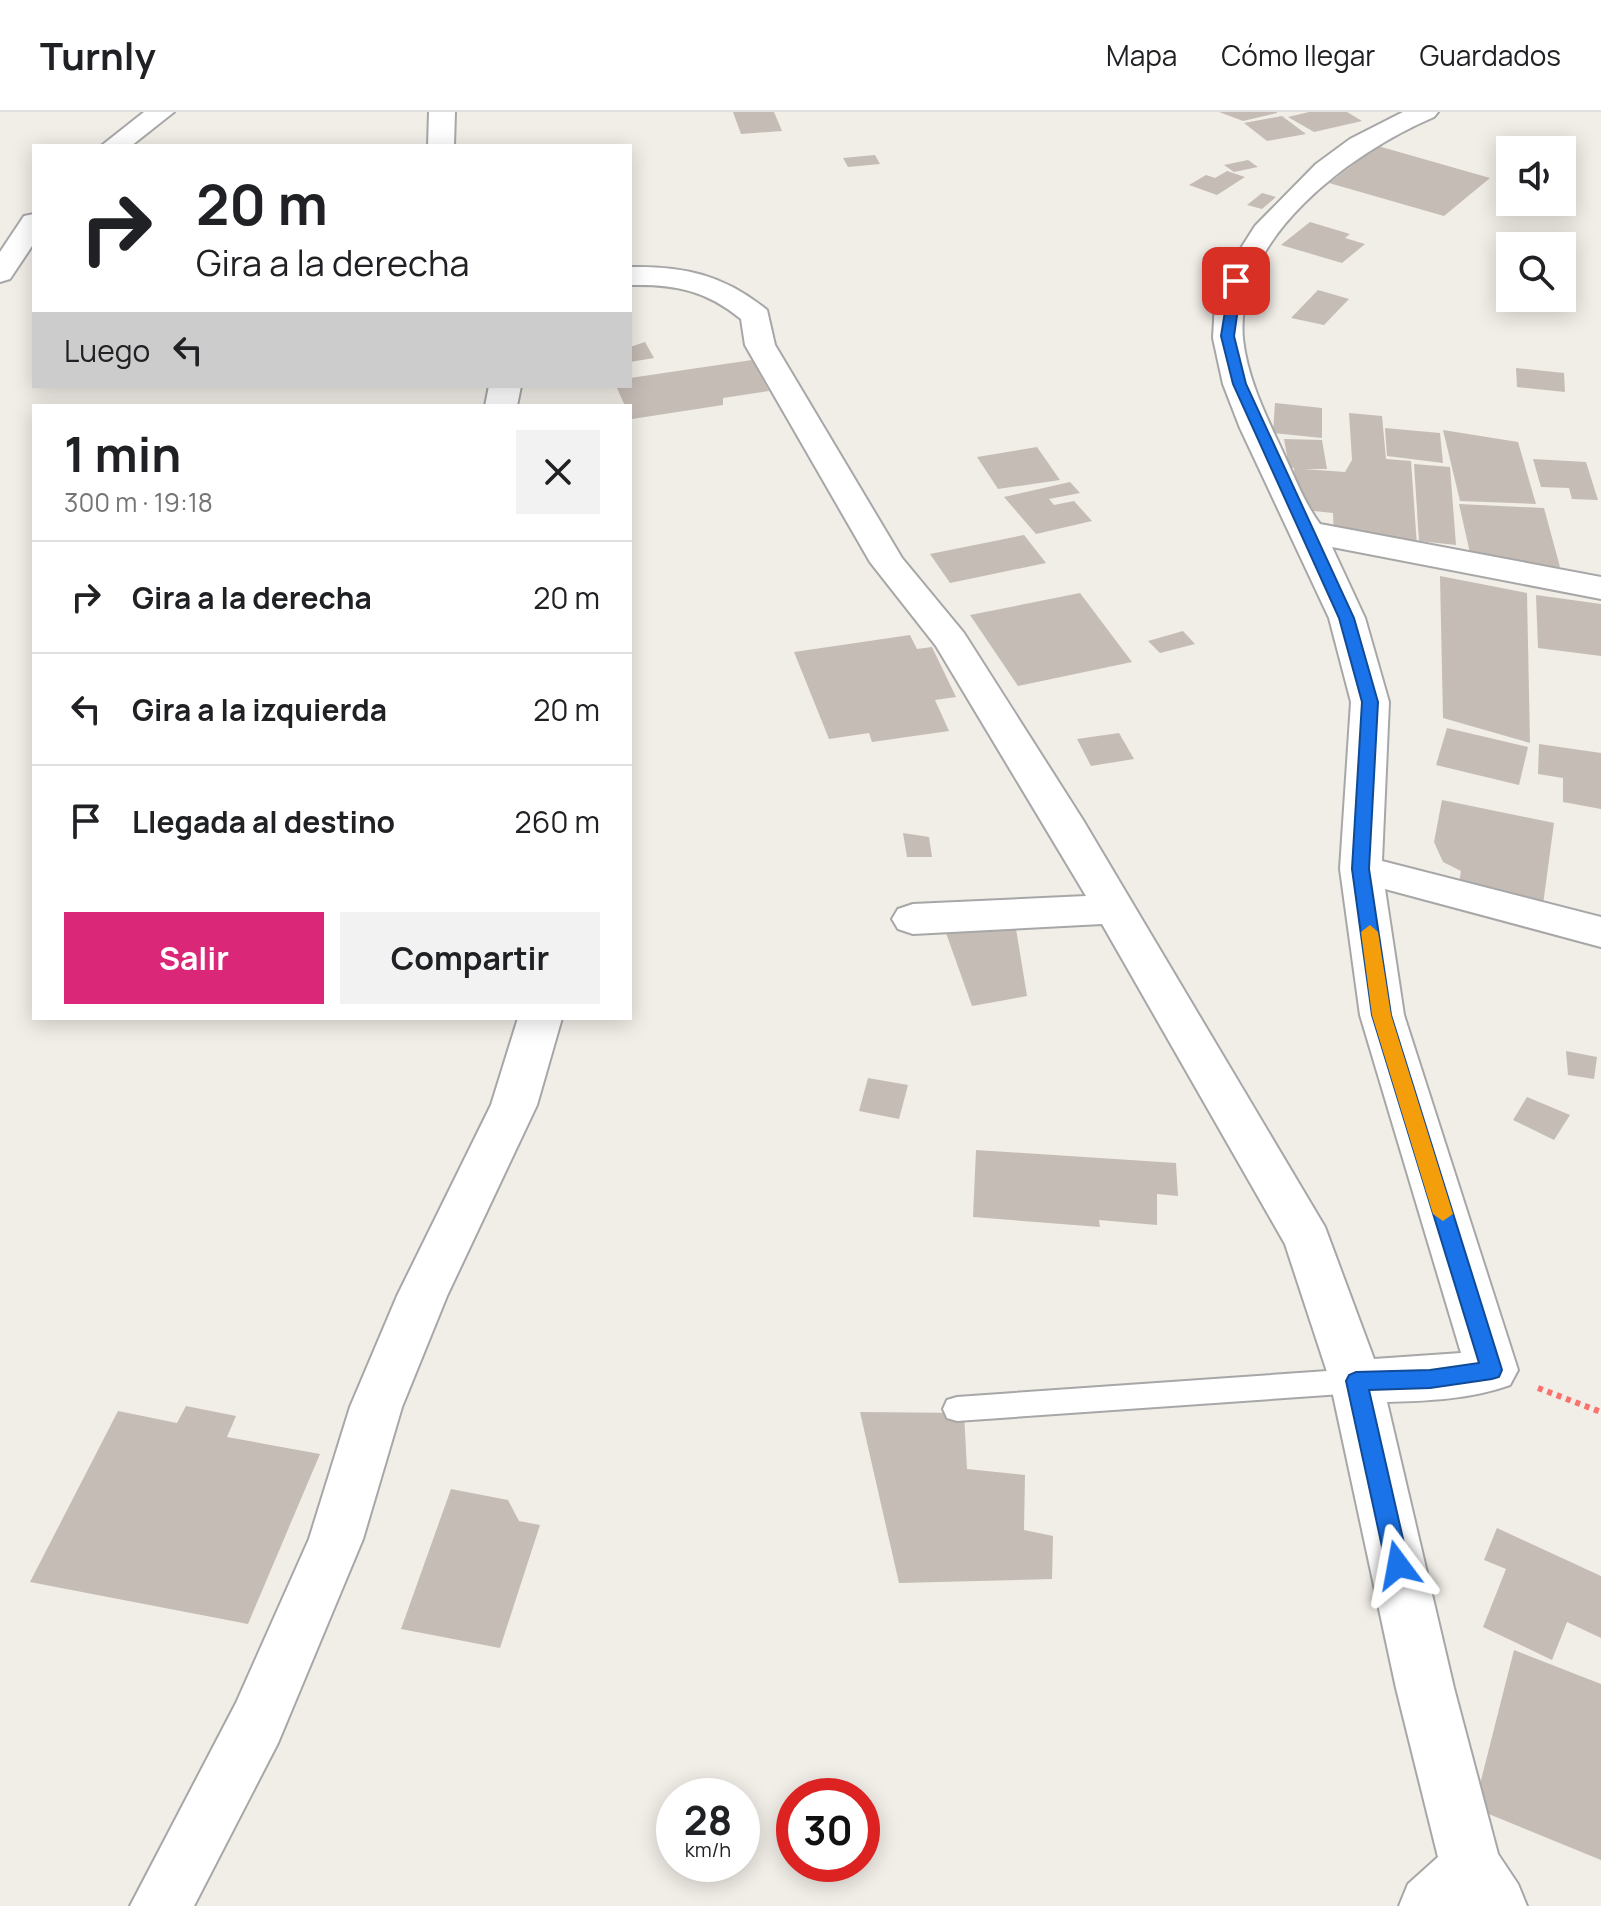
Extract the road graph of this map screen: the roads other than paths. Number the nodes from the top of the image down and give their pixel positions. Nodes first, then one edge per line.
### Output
1 (161, 112) edge
2 (442, 112) edge
3 (1425, 112) edge
4 (117, 144) edge
5 (441, 144) edge
6 (32, 225) edge
7 (0, 273) edge
8 (632, 276) edge
9 (1308, 532) junction
10 (1601, 588) edge
11 (1361, 869) junction
12 (1116, 909) junction
13 (913, 919) dead end
14 (1601, 932) edge
15 (539, 1020) edge
16 (1356, 1381) junction
17 (957, 1409) dead end
18 (1466, 1893) edge
19 (161, 1906) edge

1 - 4 street
2 - 5 street
3 - 9 street
6 - 7 street
8 - 12 street
9 - 10 street
9 - 11 street
11 - 14 street
11 - 16 street
12 - 13 street
12 - 16 street
15 - 19 street
16 - 17 lane
16 - 18 street

